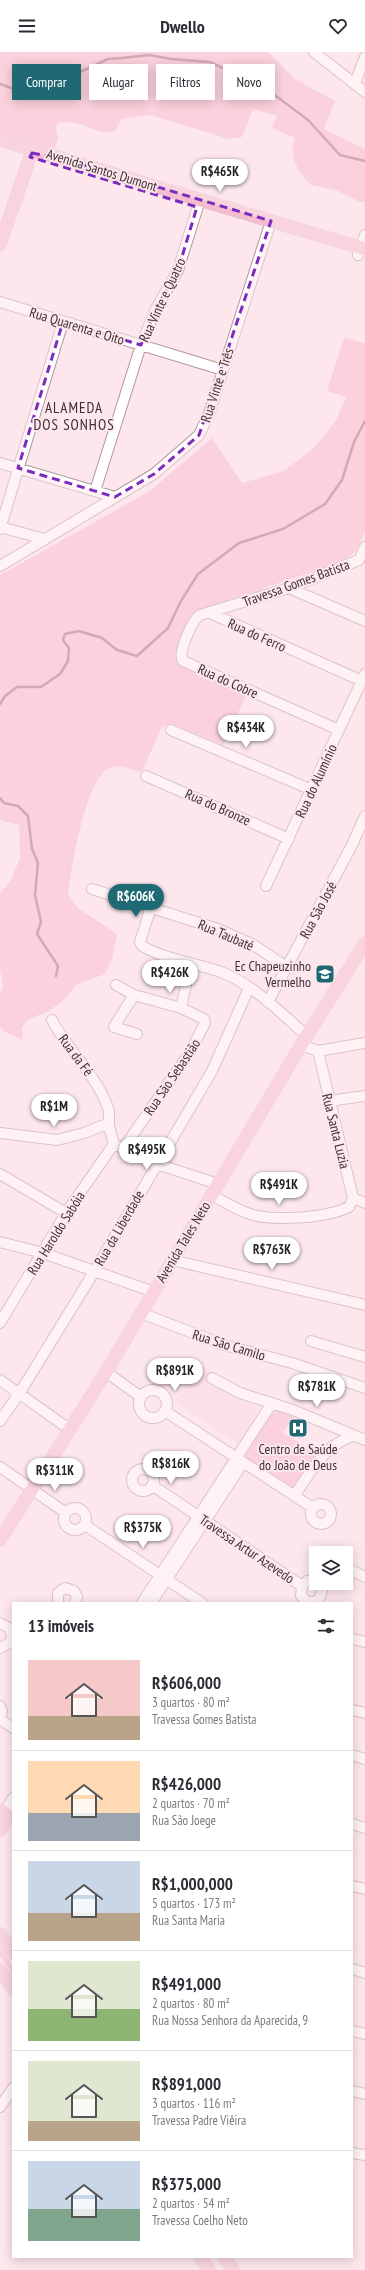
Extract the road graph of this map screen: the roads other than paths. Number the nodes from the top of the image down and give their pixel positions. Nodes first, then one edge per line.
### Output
1 (314, 52) edge
2 (365, 57) edge
3 (355, 83) junction
4 (365, 92) edge
5 (0, 140) edge
6 (0, 148) edge
7 (30, 157) junction
8 (68, 160) junction
9 (199, 203) junction
10 (270, 224) junction
11 (365, 235) edge
12 (0, 245) edge
13 (362, 252) edge
14 (0, 302) edge
15 (63, 322) junction
16 (141, 345) junction
17 (223, 370) junction
18 (0, 463) edge
19 (18, 468) junction
20 (95, 491) junction
21 (115, 497) junction
22 (0, 528) edge
23 (45, 539) junction
24 (365, 547) edge
25 (362, 561) edge
26 (0, 566) edge
27 (289, 588) junction
28 (210, 614) junction
29 (365, 621) edge
30 (183, 661) joint
31 (363, 678) edge
32 (171, 730) dead end
33 (340, 730) junction
34 (146, 776) dead end
35 (312, 790) junction
36 (365, 816) edge
37 (289, 839) junction
38 (266, 886) dead end
39 (92, 889) dead end
40 (151, 907) junction
41 (365, 943) edge
42 (193, 964) junction
43 (288, 968) junction
44 (116, 985) dead end
45 (249, 988) junction
46 (134, 995) junction
47 (268, 1002) junction
48 (181, 1008) junction
49 (52, 1020) dead end
50 (137, 1034) dead end
51 (304, 1040) junction
52 (365, 1043) edge
53 (318, 1051) junction
54 (365, 1096) edge
55 (329, 1102) junction
56 (109, 1124) junction
57 (0, 1133) edge
58 (114, 1144) junction
59 (123, 1149) junction
60 (157, 1164) junction
61 (0, 1174) edge
62 (215, 1189) junction
63 (353, 1198) junction
64 (365, 1203) edge
65 (66, 1213) junction
66 (0, 1242) edge
67 (43, 1253) junction
68 (172, 1260) junction
69 (94, 1272) junction
70 (154, 1292) junction
71 (365, 1305) edge
72 (141, 1314) junction
73 (0, 1323) edge
74 (311, 1341) dead end
75 (365, 1357) edge
76 (106, 1372) junction
77 (212, 1378) dead end
78 (0, 1380) edge
79 (365, 1388) edge
80 (19, 1394) junction
81 (141, 1398) junction
82 (272, 1404) junction
83 (165, 1411) junction
84 (0, 1420) edge
85 (69, 1429) junction
86 (338, 1429) junction
87 (353, 1436) junction
88 (365, 1440) edge
89 (333, 1445) junction
90 (240, 1461) junction
91 (0, 1467) edge
92 (152, 1485) dead end
93 (31, 1490) junction
94 (294, 1496) junction
95 (313, 1508) dead end
96 (66, 1513) junction
97 (202, 1520) junction
98 (85, 1525) junction
99 (0, 1540) edge
100 (353, 1571) edge
101 (164, 1577) junction
102 (365, 1577) edge
103 (309, 1581) edge
104 (302, 1586) junction
105 (321, 1590) edge
106 (58, 1602) edge
107 (75, 1602) edge
108 (143, 1602) edge
109 (152, 1602) edge
110 (201, 1602) edge
111 (0, 1623) edge
112 (353, 1639) edge
113 (365, 1642) edge
114 (11, 1644) edge
115 (0, 1648) edge
116 (0, 1706) edge
117 (353, 1710) edge
118 (365, 1713) edge
119 (0, 1719) edge
120 (12, 1727) edge
121 (353, 1755) edge
122 (365, 1759) edge
123 (12, 1801) edge
124 (8, 1814) edge
125 (353, 1824) edge
126 (365, 1828) edge
127 (0, 1830) edge
128 (353, 1886) edge
129 (365, 1889) edge
130 (0, 1934) edge
131 (12, 1952) edge
132 (353, 1969) edge
133 (0, 1970) edge
134 (365, 1972) edge
135 (12, 1988) edge
136 (353, 2031) edge
137 (365, 2034) edge
138 (12, 2089) edge
139 (353, 2091) edge
140 (365, 2094) edge
141 (0, 2107) edge
142 (353, 2152) edge
143 (365, 2156) edge
144 (201, 2258) edge
145 (225, 2258) edge
146 (209, 2270) edge
147 (233, 2270) edge

1 - 3 street
2 - 3 street
3 - 4 street
5 - 8 main road, Avenida Santos Dumont
6 - 7 main road, Avenida Santos Dumont
7 - 8 main road
7 - 9 main road, Avenida Santos Dumont
7 - 12 main road
8 - 9 main road, Avenida Santos Dumont
9 - 10 main road, Avenida Santos Dumont
9 - 16 street, Rua Vinte e Quatro
10 - 13 main road, Avenida Santos Dumont
10 - 17 street, Rua Vinte e Três
11 - 13 street
14 - 15 street, Rua Quarenta e Oito
15 - 16 street, Rua Quarenta e Oito
15 - 19 street
16 - 17 street, Rua Quarenta e Oito
16 - 20 street, Rua Vinte e Quatro
17 - 21 street, Rua Vinte e Três
18 - 19 street
19 - 20 street
19 - 22 street
20 - 21 street
21 - 23 street, Rua Vinte e Três
22 - 23 street
23 - 26 street, Rua Vinte e Três
24 - 25 street
25 - 27 street, Travessa Gomes Batista
27 - 28 street, Travessa Gomes Batista
27 - 29 street
28 - 30 street, Rua do Ferro
28 - 31 street, Rua do Ferro
30 - 33 street, Rua do Cobre
31 - 33 street, Rua do Alumínio
32 - 35 street
33 - 35 street, Rua do Alumínio
34 - 37 street, Rua do Bronze
35 - 37 street, Rua do Alumínio
36 - 43 street, Rua São José
37 - 38 street, Rua do Alumínio
39 - 40 street, Rua Taubaté
40 - 42 street
40 - 43 street, Rua Taubaté
41 - 51 main road, Avenida Tales Neto
42 - 45 street
42 - 48 street
43 - 47 street, Rua São José
44 - 46 street
45 - 47 street
45 - 60 street, Rua da Liberdade
46 - 48 street
46 - 50 street
47 - 51 street
48 - 59 street, Rua São Sebastião
49 - 56 street, Rua da Fé
51 - 53 street
51 - 62 main road, Avenida Tales Neto
52 - 53 street
53 - 55 street, Rua Santa Luzia
54 - 55 street
55 - 63 street, Rua Santa Luzia
56 - 57 street
56 - 58 street, Rua da Fé
58 - 59 street
58 - 65 street, Rua Haroldo Sabóia
59 - 60 street
60 - 62 street
60 - 69 street, Rua da Liberdade
61 - 65 street
62 - 63 street
62 - 68 main road, Avenida Tales Neto
63 - 64 street
65 - 67 street, Rua Haroldo Sabóia
66 - 67 street
67 - 69 street
67 - 73 street, Rua Haroldo Sabóia
68 - 70 main road, Avenida Tales Neto
68 - 71 street
69 - 70 street
69 - 80 street, Rua da Liberdade
70 - 72 main road, Avenida Tales Neto
72 - 76 main road, Avenida Tales Neto
72 - 79 street, Rua São Camilo
74 - 75 street
76 - 81 street
76 - 85 main road, Avenida Tales Neto
77 - 82 street
78 - 80 street
80 - 84 street, Rua da Liberdade
80 - 85 street
81 - 83 street
81 - 83 street
82 - 86 street
82 - 90 street
83 - 90 street
85 - 93 main road, Avenida Tales Neto
86 - 87 street
86 - 89 street
87 - 88 street
87 - 89 street
89 - 94 street
90 - 94 street
90 - 97 street
91 - 93 street
92 - 97 street, Travessa Artur Azevedo
93 - 96 street
93 - 99 main road, Avenida Tales Neto
94 - 95 street
96 - 98 street
96 - 98 street
97 - 101 street
97 - 104 street, Travessa Artur Azevedo
98 - 101 street
100 - 102 street
101 - 108 street
101 - 109 street
101 - 110 street
103 - 104 street, Travessa Artur Azevedo
104 - 105 street, Travessa Artur Azevedo
106 - 107 street
111 - 114 street
112 - 113 street
114 - 115 street
116 - 119 street
117 - 118 street
119 - 120 street
121 - 122 street
123 - 124 street
124 - 127 main road
125 - 126 street
128 - 129 street
130 - 131 main road
132 - 134 street
133 - 135 main road
136 - 137 street
138 - 141 street
139 - 140 street
142 - 143 street
144 - 146 main road
145 - 147 main road

